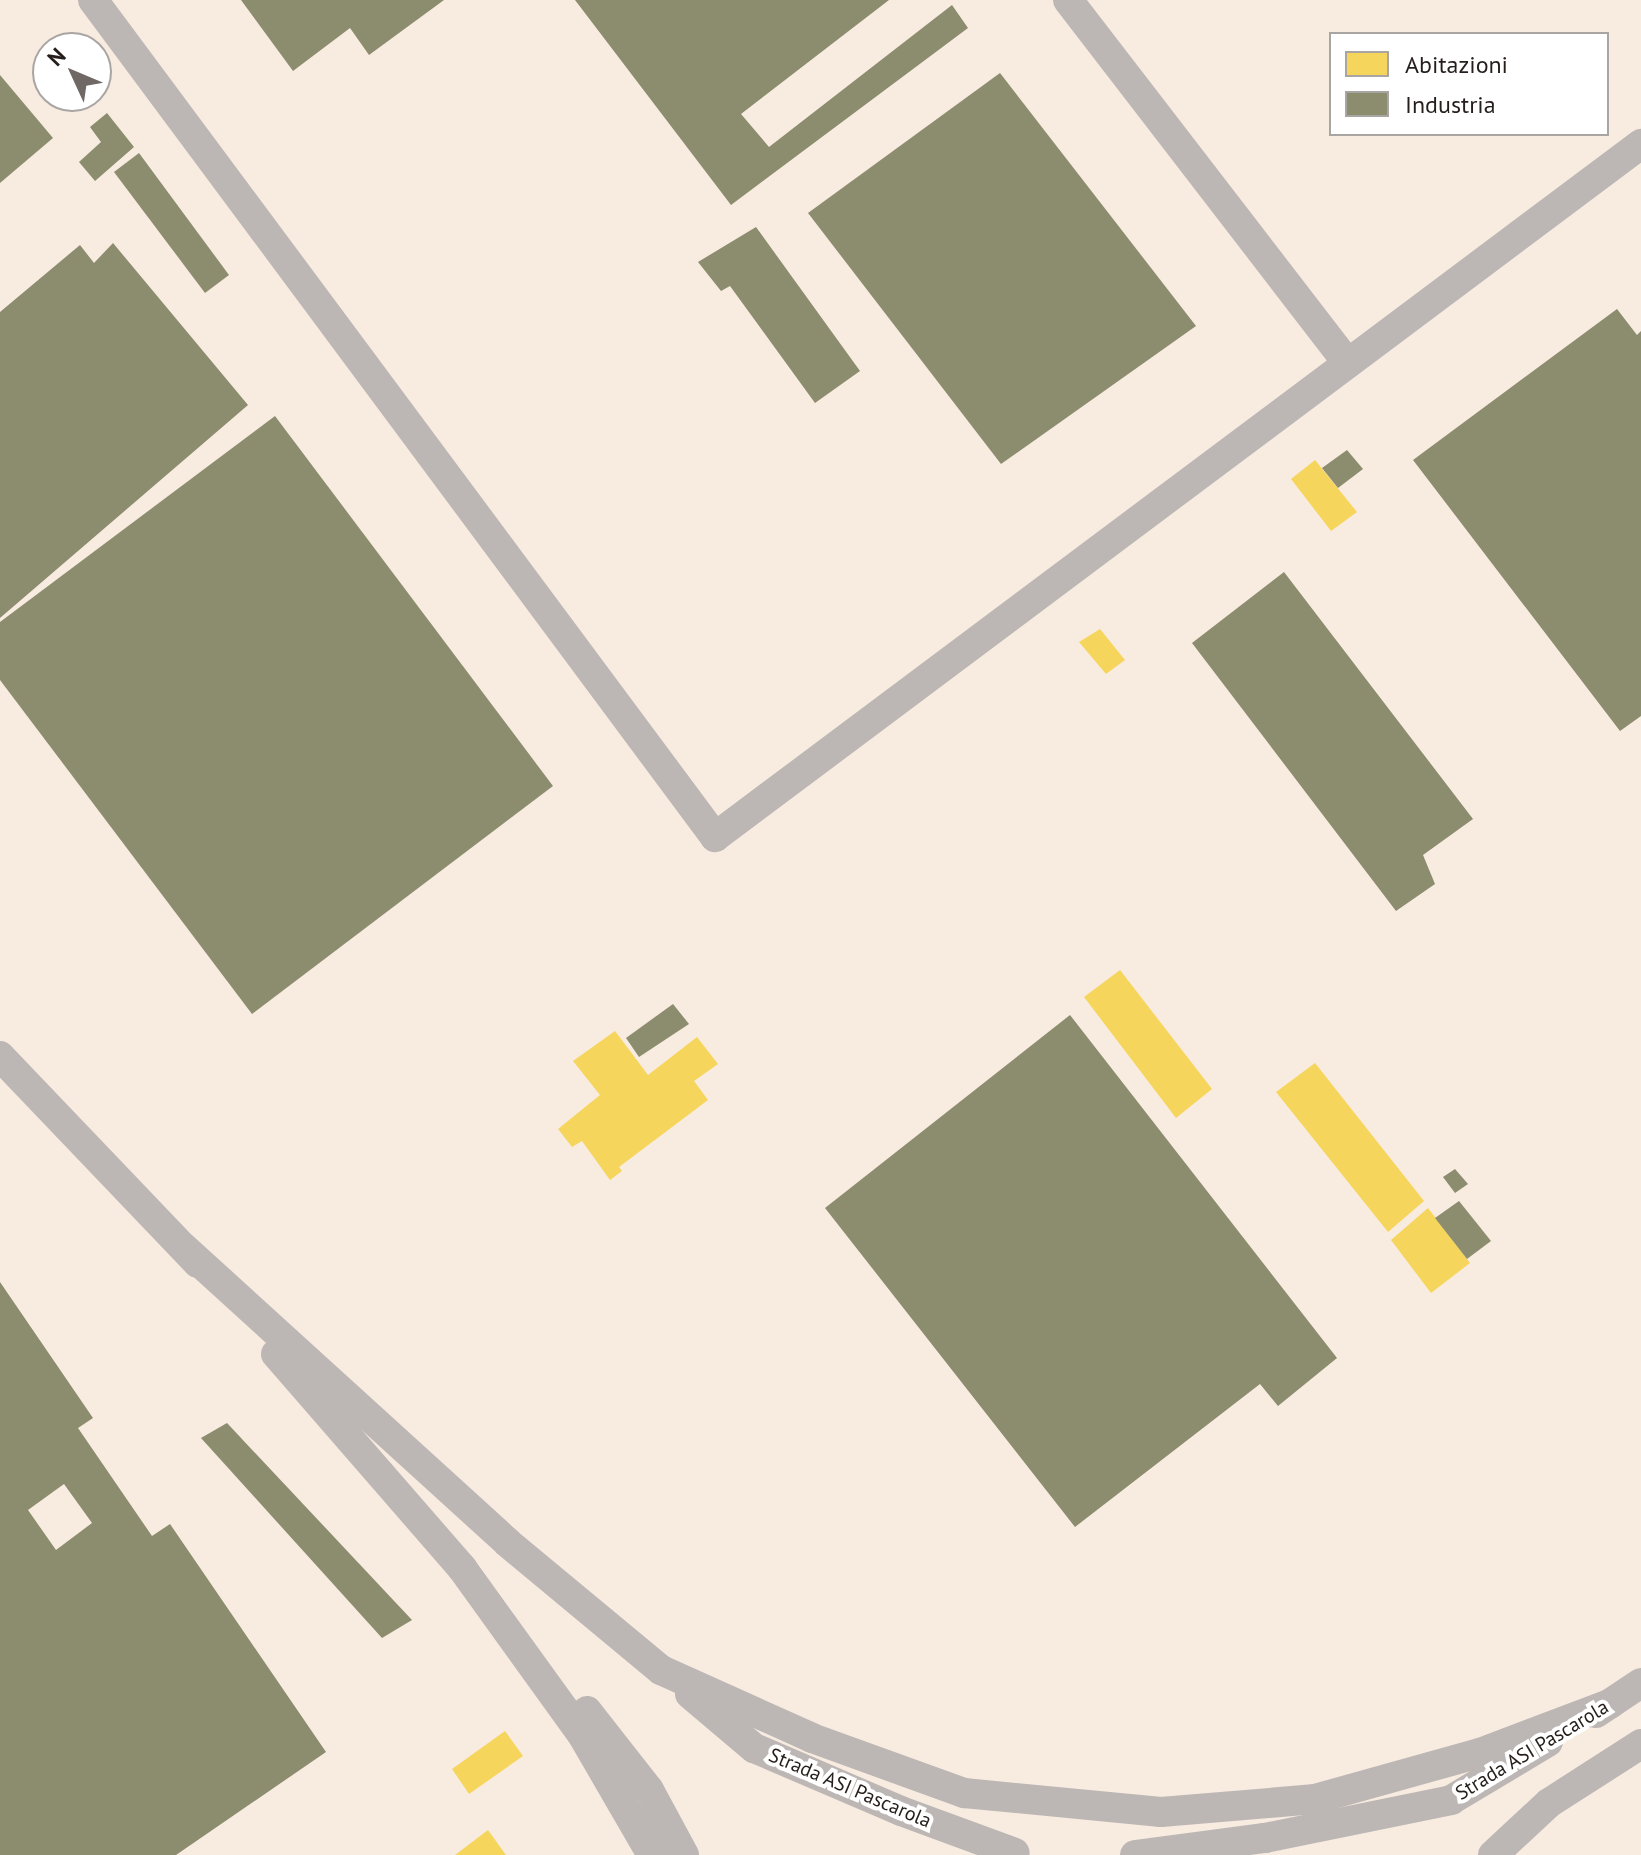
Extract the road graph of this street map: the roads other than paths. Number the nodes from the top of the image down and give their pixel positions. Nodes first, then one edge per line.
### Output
1 (93, 0) edge
2 (1068, 0) edge
3 (1641, 144) edge
4 (1348, 363) junction
5 (0, 1056) edge
6 (184, 1248) junction
7 (462, 1568) junction
8 (661, 1670) junction
9 (1641, 1683) edge
10 (1610, 1704) junction
11 (1641, 1744) edge
12 (1549, 1803) junction
13 (1023, 1854) edge
14 (652, 1855) edge
15 (684, 1855) edge
16 (981, 1855) edge
17 (1135, 1855) edge
18 (1472, 1855) edge
19 (1493, 1855) edge

1 - 4 street
2 - 4 street
3 - 4 street
5 - 6 street
6 - 7 street
6 - 8 street, Strada ASI Pascarola
7 - 14 street
7 - 15 street
8 - 10 street
8 - 13 street, Strada ASI Pascarola
9 - 10 street, Strada ASI Pascarola
10 - 17 street, Strada ASI Pascarola
11 - 12 street
12 - 18 street
12 - 19 street
13 - 16 street

